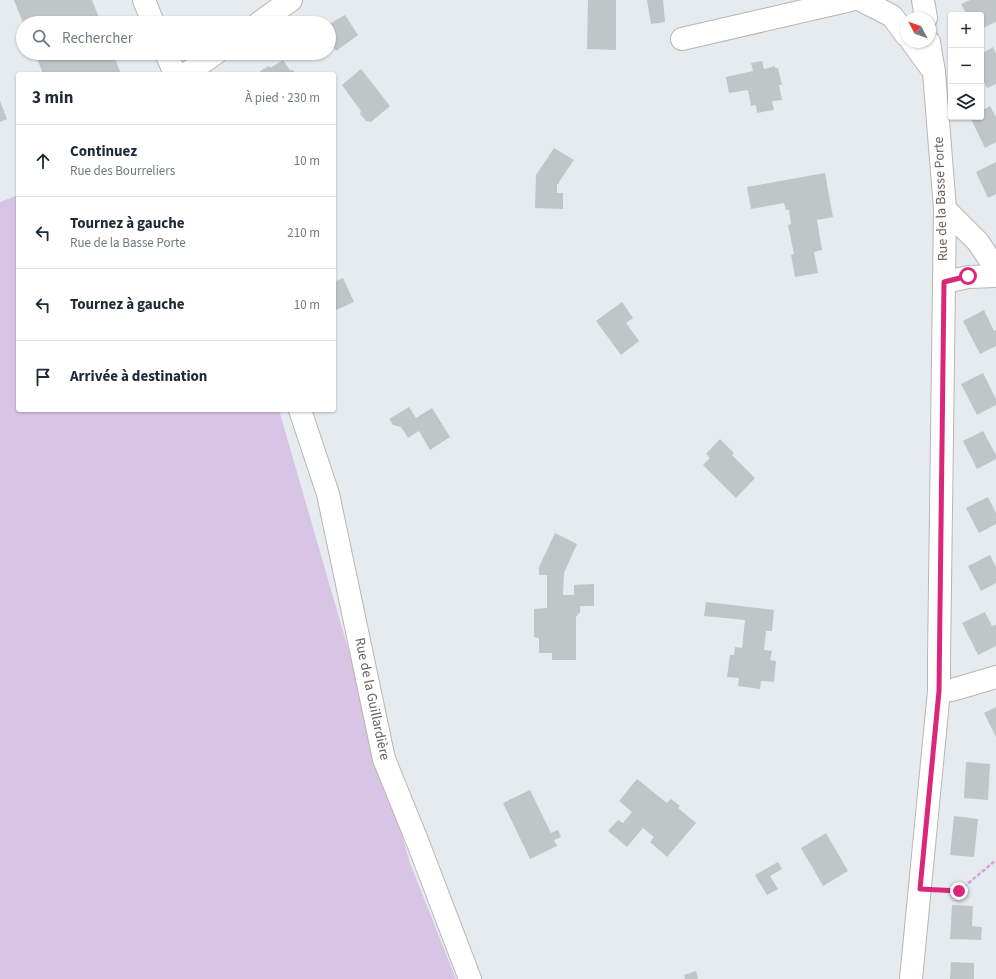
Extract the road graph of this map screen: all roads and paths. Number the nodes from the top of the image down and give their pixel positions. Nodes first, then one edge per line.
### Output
1 (144, 0) edge
2 (291, 0) edge
3 (851, 0) edge
4 (861, 0) edge
5 (923, 0) edge
6 (925, 12) edge
7 (151, 16) edge
8 (269, 16) edge
9 (900, 27) edge
10 (682, 39) dead end
11 (916, 48) edge
12 (930, 48) edge
13 (169, 60) edge
14 (206, 60) edge
15 (174, 72) edge
16 (189, 72) edge
17 (934, 72) junction
18 (945, 209) junction
19 (996, 269) edge
20 (996, 276) edge
21 (944, 282) junction
22 (301, 412) edge
23 (996, 678) edge
24 (939, 691) junction
25 (996, 860) edge
26 (920, 889) junction
27 (470, 979) edge
28 (911, 979) edge

1 - 7 street
2 - 8 street
3 - 10 street
4 - 9 street
5 - 6 street
11 - 17 street
12 - 17 street, Rue de la Basse Porte
13 - 15 street
14 - 16 street
17 - 18 street, Rue de la Basse Porte
18 - 19 street
18 - 21 street, Rue de la Basse Porte
20 - 21 street
21 - 24 street, Rue de la Basse Porte
22 - 27 street, Rue de la Guillardière
23 - 24 street
24 - 26 street, Rue de la Basse Porte
25 - 26 path
26 - 28 street, Rue de la Basse Porte

